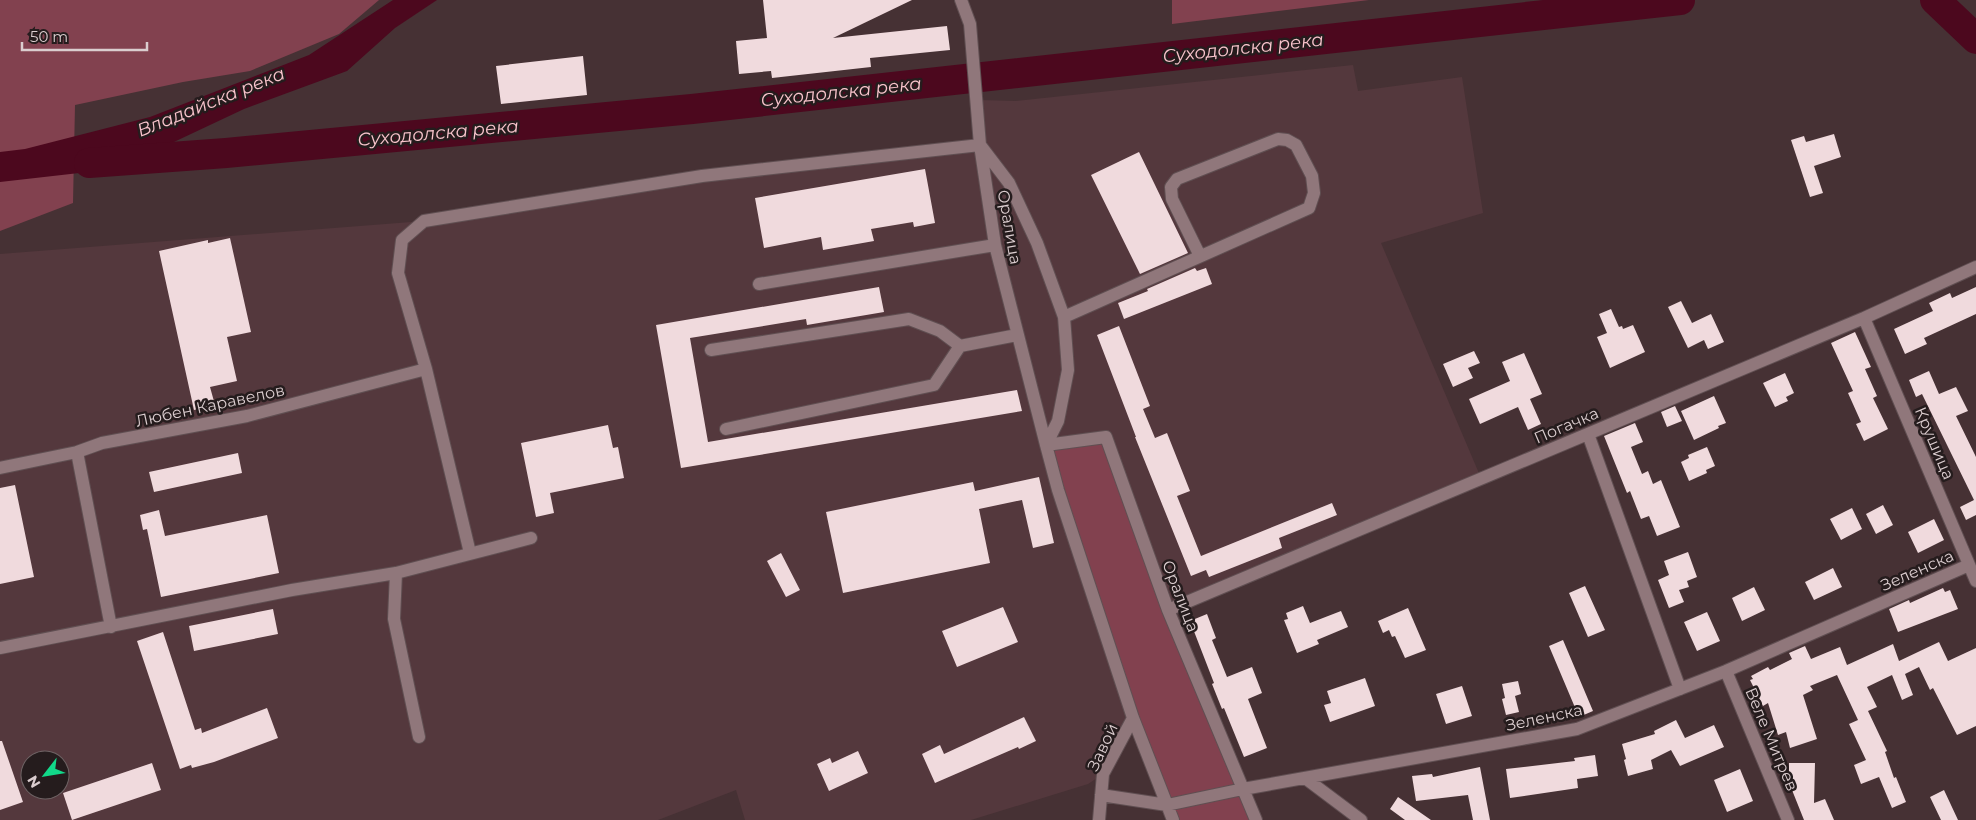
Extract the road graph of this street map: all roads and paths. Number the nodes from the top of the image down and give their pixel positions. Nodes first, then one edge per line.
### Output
1 (961, 0) edge
2 (980, 145) junction
3 (995, 245) junction
4 (1200, 256) junction
5 (1976, 267) edge
6 (759, 284) dead end
7 (1064, 317) junction
8 (1864, 318) junction
9 (1017, 335) junction
10 (960, 346) junction
11 (711, 350) dead end
12 (426, 368) junction
13 (726, 429) dead end
14 (1588, 434) junction
15 (1046, 445) junction
16 (77, 452) junction
17 (0, 468) edge
18 (531, 538) dead end
19 (470, 553) junction
20 (1969, 565) junction
21 (396, 573) junction
22 (1976, 581) edge
23 (1168, 610) junction
24 (111, 626) junction
25 (0, 648) edge
26 (1726, 671) junction
27 (1680, 689) junction
28 (1133, 718) junction
29 (419, 737) dead end
30 (1305, 778) junction
31 (1243, 789) junction
32 (1101, 795) junction
33 (1167, 805) junction
34 (1099, 820) edge
35 (1173, 820) edge
36 (1256, 820) edge
37 (1361, 820) edge
38 (1788, 820) edge

1 - 2 street, Оралица
2 - 3 street, Оралица
2 - 7 street
2 - 12 street
3 - 6 street
3 - 9 street, Оралица
4 - 4 street
4 - 7 street
5 - 8 street, Погачка
7 - 15 street
8 - 14 street, Погачка
8 - 20 street, Крушица
9 - 10 street
9 - 15 street, Оралица
10 - 11 street
10 - 13 street
12 - 16 street, Любен Каравелов
12 - 19 street
14 - 23 street, Погачка
14 - 27 street
15 - 23 street, Оралица
15 - 28 street, Оралица
16 - 17 street, Любен Каравелов
16 - 24 street
18 - 19 street
19 - 21 street
20 - 22 street, Крушица
20 - 26 street, Зеленска
21 - 24 street
21 - 29 street
23 - 31 street, Оралица
24 - 25 street
26 - 27 street, Зеленска
26 - 38 street, Веле Митрев
27 - 30 street, Зеленска
28 - 32 street, Завой
28 - 33 street, Оралица
30 - 31 street, Зеленска
30 - 37 street
31 - 33 street, Зеленска
31 - 36 street, Оралица
32 - 33 street, Зеленска
32 - 34 street, Завой
33 - 35 street, Оралица

